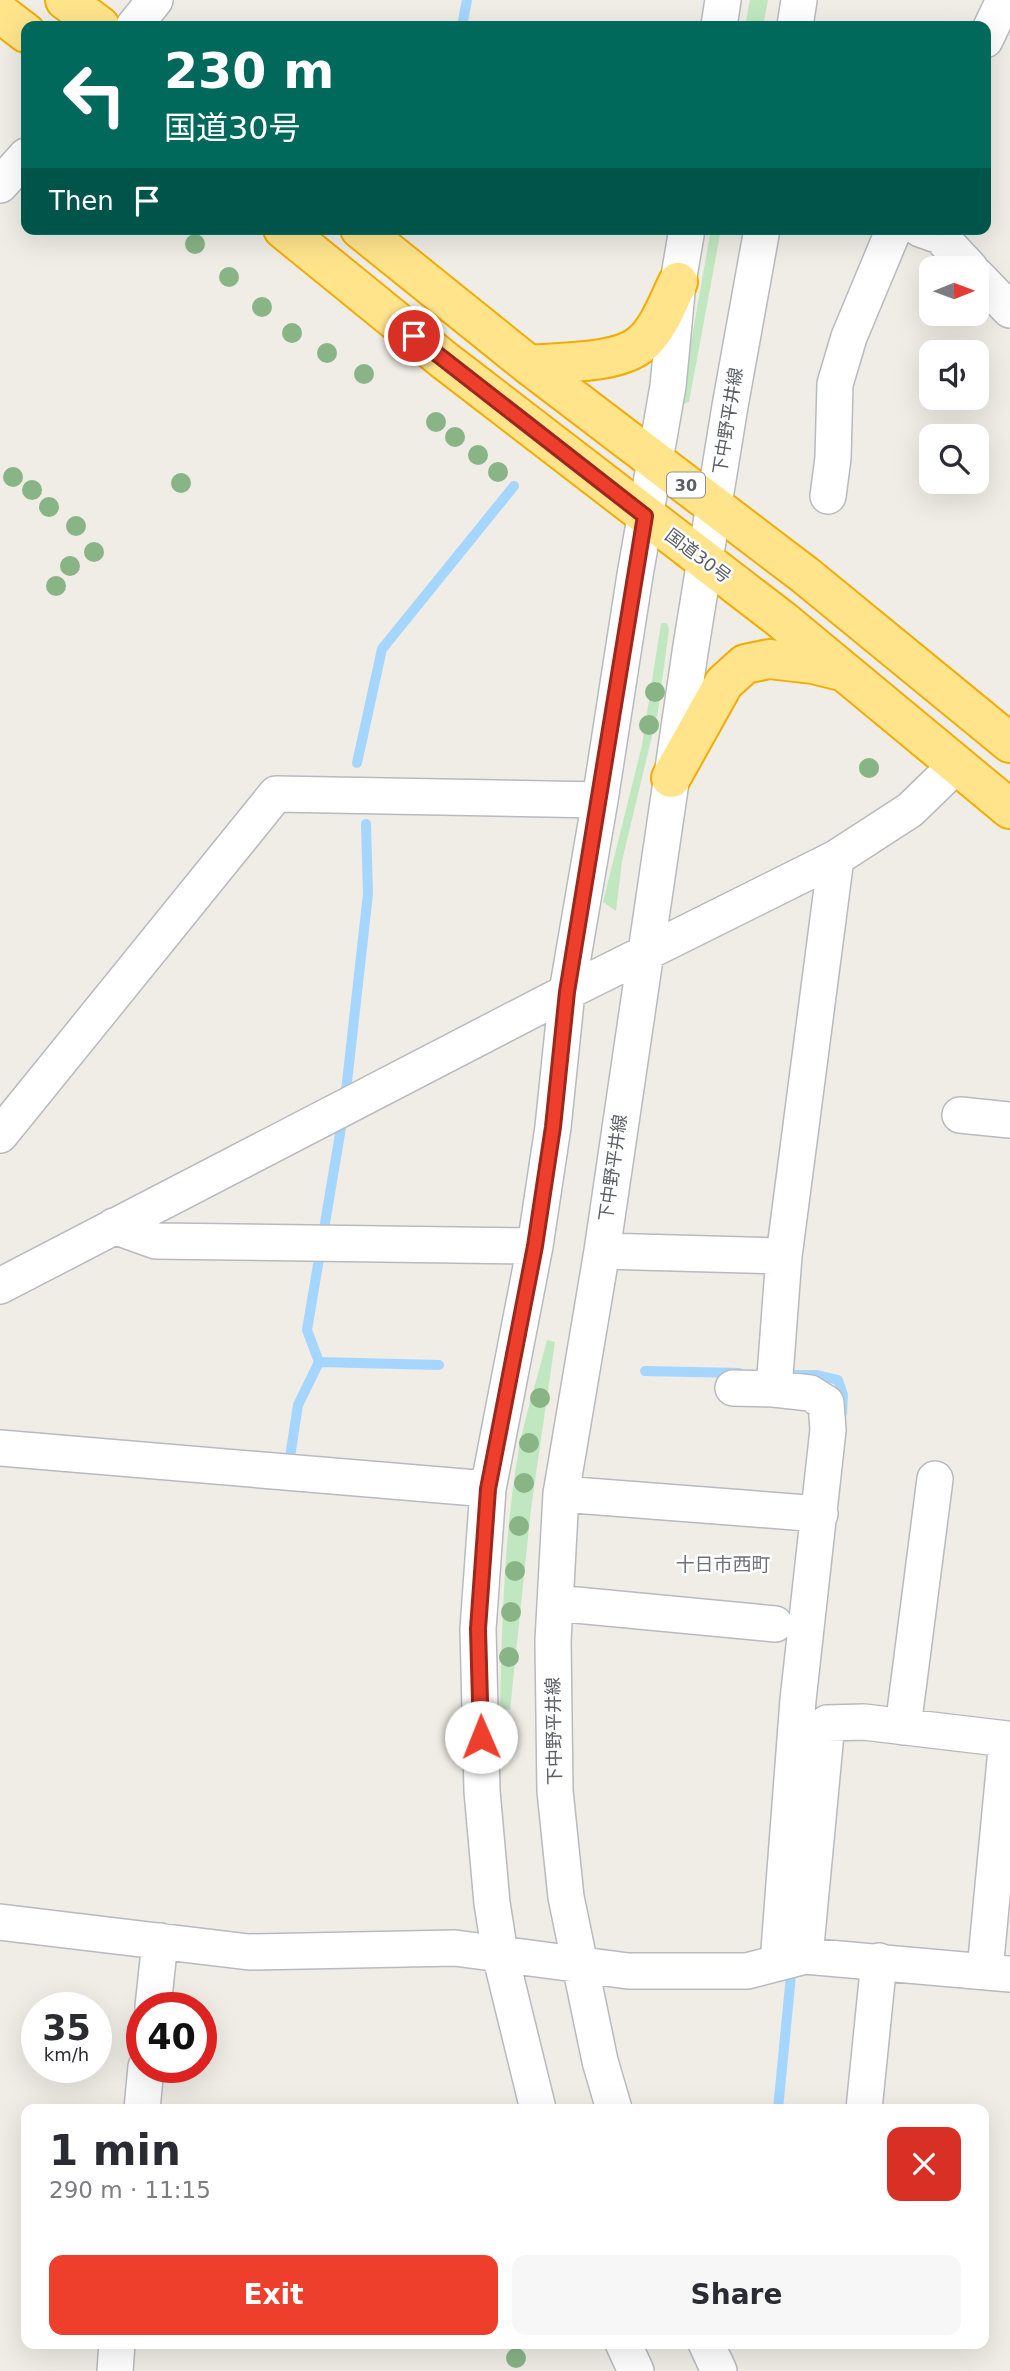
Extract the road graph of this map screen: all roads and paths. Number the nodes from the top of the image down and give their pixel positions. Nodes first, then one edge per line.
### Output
1 (65, 0) edge
2 (155, 0) edge
3 (723, 0) edge
4 (799, 0) edge
5 (1004, 0) edge
6 (0, 13) edge
7 (93, 21) edge
8 (138, 21) edge
9 (720, 21) edge
10 (796, 21) edge
11 (991, 27) edge
12 (21, 29) edge
13 (21, 162) edge
14 (0, 186) edge
15 (290, 235) edge
16 (367, 235) edge
17 (686, 235) edge
18 (761, 235) edge
19 (892, 235) edge
20 (937, 235) edge
21 (959, 256) edge
22 (678, 282) junction
23 (989, 288) edge
24 (1010, 310) edge
25 (529, 365) junction
26 (655, 461) junction
27 (828, 496) dead end
28 (714, 506) junction
29 (645, 516) junction
30 (705, 561) junction
31 (847, 673) junction
32 (1010, 743) edge
33 (954, 764) junction
34 (671, 778) junction
35 (600, 800) junction
36 (1010, 809) edge
37 (836, 858) junction
38 (644, 954) junction
39 (567, 992) junction
40 (960, 1115) dead end
41 (1010, 1120) edge
42 (0, 1135) edge
43 (114, 1226) junction
44 (535, 1246) junction
45 (601, 1251) junction
46 (784, 1256) junction
47 (0, 1286) edge
48 (774, 1379) junction
49 (733, 1388) dead end
50 (0, 1448) edge
51 (935, 1479) dead end
52 (488, 1489) junction
53 (561, 1494) junction
54 (820, 1514) junction
55 (555, 1604) junction
56 (775, 1624) dead end
57 (903, 1727) junction
58 (1008, 1750) edge
59 (0, 1922) edge
60 (160, 1941) junction
61 (500, 1954) junction
62 (793, 1959) junction
63 (879, 1961) junction
64 (579, 1965) junction
65 (997, 1972) edge
66 (155, 1992) edge
67 (144, 2083) edge
68 (142, 2104) edge
69 (537, 2104) edge
70 (613, 2104) edge
71 (865, 2104) edge
72 (116, 2349) edge
73 (626, 2349) edge
74 (709, 2349) edge
75 (114, 2371) edge
76 (636, 2371) edge
77 (719, 2371) edge

1 - 7 highway
2 - 8 street
3 - 9 street
4 - 10 street
5 - 11 street
6 - 12 highway
13 - 14 street
15 - 29 highway, 国道30号
16 - 25 highway, 30
17 - 22 street
18 - 28 street, 下中野平井線
19 - 27 street
20 - 21 street
22 - 25 highway
22 - 26 street
23 - 24 street
25 - 26 highway, 30
26 - 28 highway, 30
26 - 29 street
28 - 30 street, 下中野平井線
28 - 32 highway, 30
29 - 30 highway, 国道30号
29 - 35 street
30 - 31 highway, 国道30号
30 - 34 street, 下中野平井線
31 - 33 highway, 国道30号
31 - 34 highway
33 - 36 highway, 国道30号
33 - 37 street
34 - 38 street, 下中野平井線
35 - 39 street
35 - 42 street
37 - 38 street
37 - 46 street
38 - 39 street
38 - 45 street, 下中野平井線
39 - 43 street
39 - 44 street
40 - 41 street
43 - 44 street
43 - 47 street
44 - 52 street
45 - 46 street
45 - 53 street, 下中野平井線
46 - 48 street
48 - 49 street
48 - 54 street
50 - 52 street
51 - 57 street
52 - 61 street
53 - 54 street
53 - 55 street, 下中野平井線
54 - 62 street
55 - 56 street
55 - 64 street, 下中野平井線
57 - 58 street
57 - 62 street
58 - 65 street
59 - 60 street
60 - 61 street
60 - 66 street
61 - 64 street
61 - 69 street
62 - 63 street
62 - 64 street
63 - 65 street
63 - 71 street
64 - 70 street, 下中野平井線
67 - 68 street
72 - 75 street
73 - 76 street
74 - 77 street

